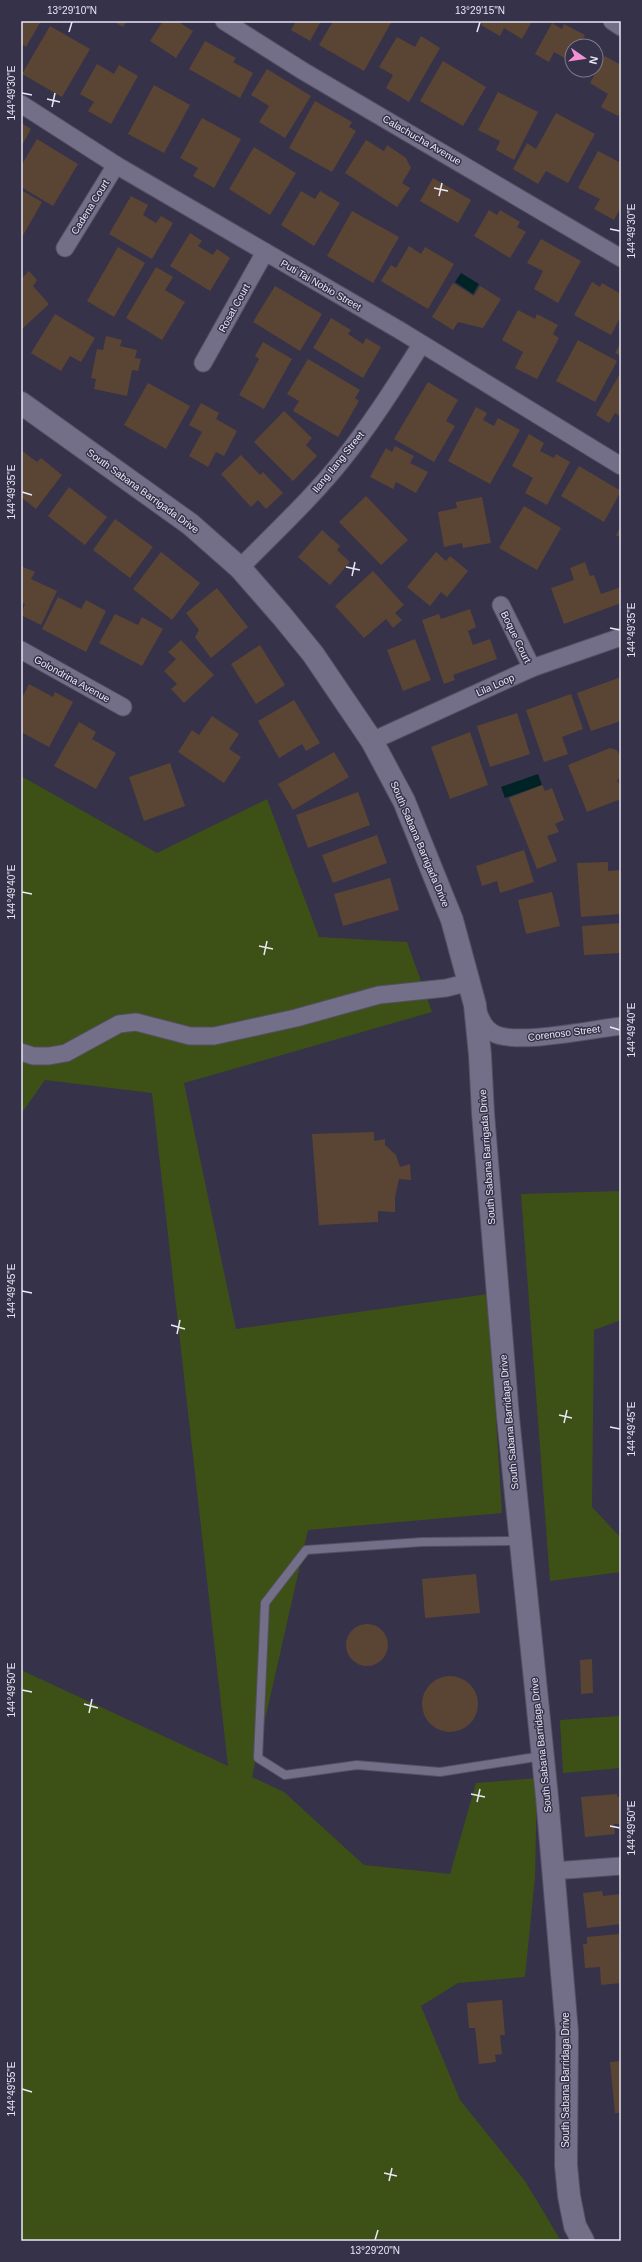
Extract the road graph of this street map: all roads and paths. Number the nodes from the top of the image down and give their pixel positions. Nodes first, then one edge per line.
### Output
1 (224, 21) edge
2 (612, 21) edge
3 (621, 27) edge
4 (21, 104) edge
5 (116, 166) junction
6 (64, 248) dead end
7 (265, 252) junction
8 (621, 258) edge
9 (421, 345) junction
10 (203, 363) dead end
11 (21, 403) edge
12 (621, 466) edge
13 (240, 568) junction
14 (501, 605) dead end
15 (621, 637) edge
16 (21, 650) edge
17 (532, 668) junction
18 (123, 707) dead end
19 (372, 740) junction
20 (470, 982) junction
21 (475, 1005) junction
22 (621, 1026) edge
23 (21, 1052) edge
24 (493, 1247) joint
25 (520, 1541) junction
26 (543, 1756) junction
27 (621, 1866) edge
28 (553, 1871) junction
29 (583, 2241) edge

1 - 8 street, Calachucha Avenue
2 - 3 street
4 - 5 street, Puti Tai Nobio Street
5 - 6 street, Cadena Court
5 - 7 street, Puti Tai Nobio Street
7 - 9 street, Puti Tai Nobio Street
7 - 10 street, Rosat Court
9 - 12 street, Puti Tai Nobio Street
9 - 13 street, Ilang Ilang Street
11 - 13 main road, South Sabana Barrigada Drive
13 - 19 main road, South Sabana Barrigada Drive
14 - 17 street, Boque Court
15 - 17 street, Lila Loop
16 - 18 street, Golondrina Avenue
17 - 19 street, Lila Loop
19 - 20 main road, South Sabana Barrigada Drive
20 - 21 main road, South Sabana Barrigada Drive
20 - 23 street
21 - 22 street, Corenoso Street
21 - 24 main road, South Sabana Barrigada Drive
24 - 25 main road, South Sabana Barridaga Drive
25 - 26 main road, South Sabana Barridaga Drive
25 - 26 lane
26 - 28 main road, South Sabana Barridaga Drive
27 - 28 street
28 - 29 main road, South Sabana Barridaga Drive

